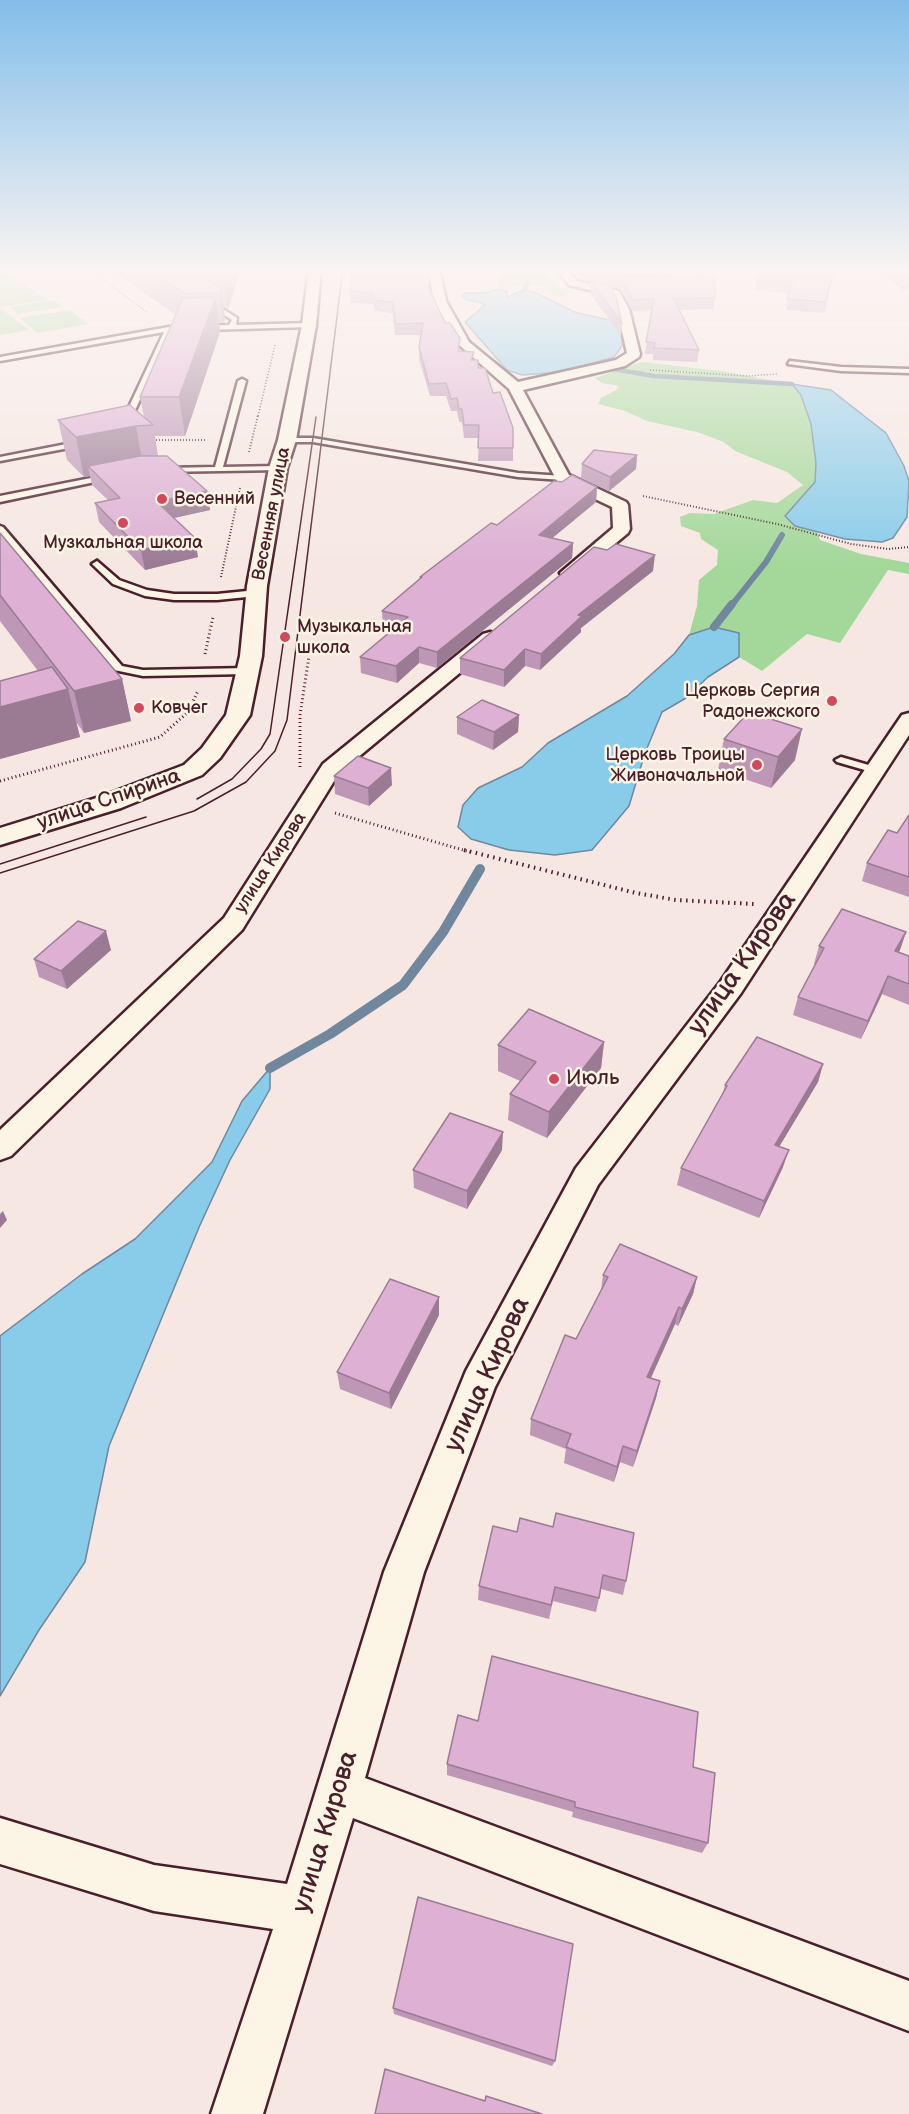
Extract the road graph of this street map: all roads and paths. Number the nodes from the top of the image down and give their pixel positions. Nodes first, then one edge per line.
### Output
1 (152, 367) edge
2 (269, 367) edge
3 (301, 367) edge
4 (491, 367) edge
5 (604, 367) edge
6 (633, 367) edge
7 (821, 367) edge
8 (909, 371) edge
9 (778, 374) dead end
10 (242, 381) dead end
11 (515, 387) junction
12 (120, 433) joint
13 (213, 440) dead end
14 (252, 440) dead end
15 (286, 440) junction
16 (89, 442) edge
17 (0, 459) edge
18 (278, 468) junction
19 (218, 469) junction
20 (154, 470) edge
21 (123, 474) edge
22 (563, 478) junction
23 (638, 496) dead end
24 (0, 499) edge
25 (0, 529) edge
26 (909, 547) edge
27 (98, 564) dead end
28 (550, 589) edge
29 (257, 593) junction
30 (504, 626) edge
31 (309, 656) dead end
32 (248, 671) junction
33 (909, 719) edge
34 (211, 753) joint
35 (841, 760) dead end
36 (875, 770) junction
37 (308, 805) junction
38 (0, 837) edge
39 (785, 906) junction
40 (0, 1148) edge
41 (340, 1791) junction
42 (0, 1841) edge
43 (303, 1910) junction
44 (909, 2006) edge
45 (237, 2114) edge

1 - 12 lane
2 - 14 path
3 - 15 main road, Весенняя улица
4 - 11 street
5 - 11 street
6 - 9 path
7 - 8 lane
10 - 19 lane
11 - 22 street
12 - 13 path
15 - 18 main road, Весенняя улица
15 - 22 lane
16 - 17 lane
18 - 19 lane
18 - 29 main road, Весенняя улица
19 - 20 lane
21 - 24 lane
22 - 28 street
23 - 26 path
25 - 32 lane
27 - 29 lane
29 - 32 main road, Весенняя улица
30 - 37 street, улица Кирова
31 - 37 path
32 - 34 main road, Весенняя улица
33 - 36 street, улица Кирова
34 - 38 main road, улица Спирина
35 - 36 lane
36 - 39 street, улица Кирова
37 - 39 path
37 - 40 street, улица Кирова
39 - 41 street, улица Кирова
41 - 43 street, улица Кирова
41 - 44 street
42 - 43 street
43 - 45 street, улица Кирова

